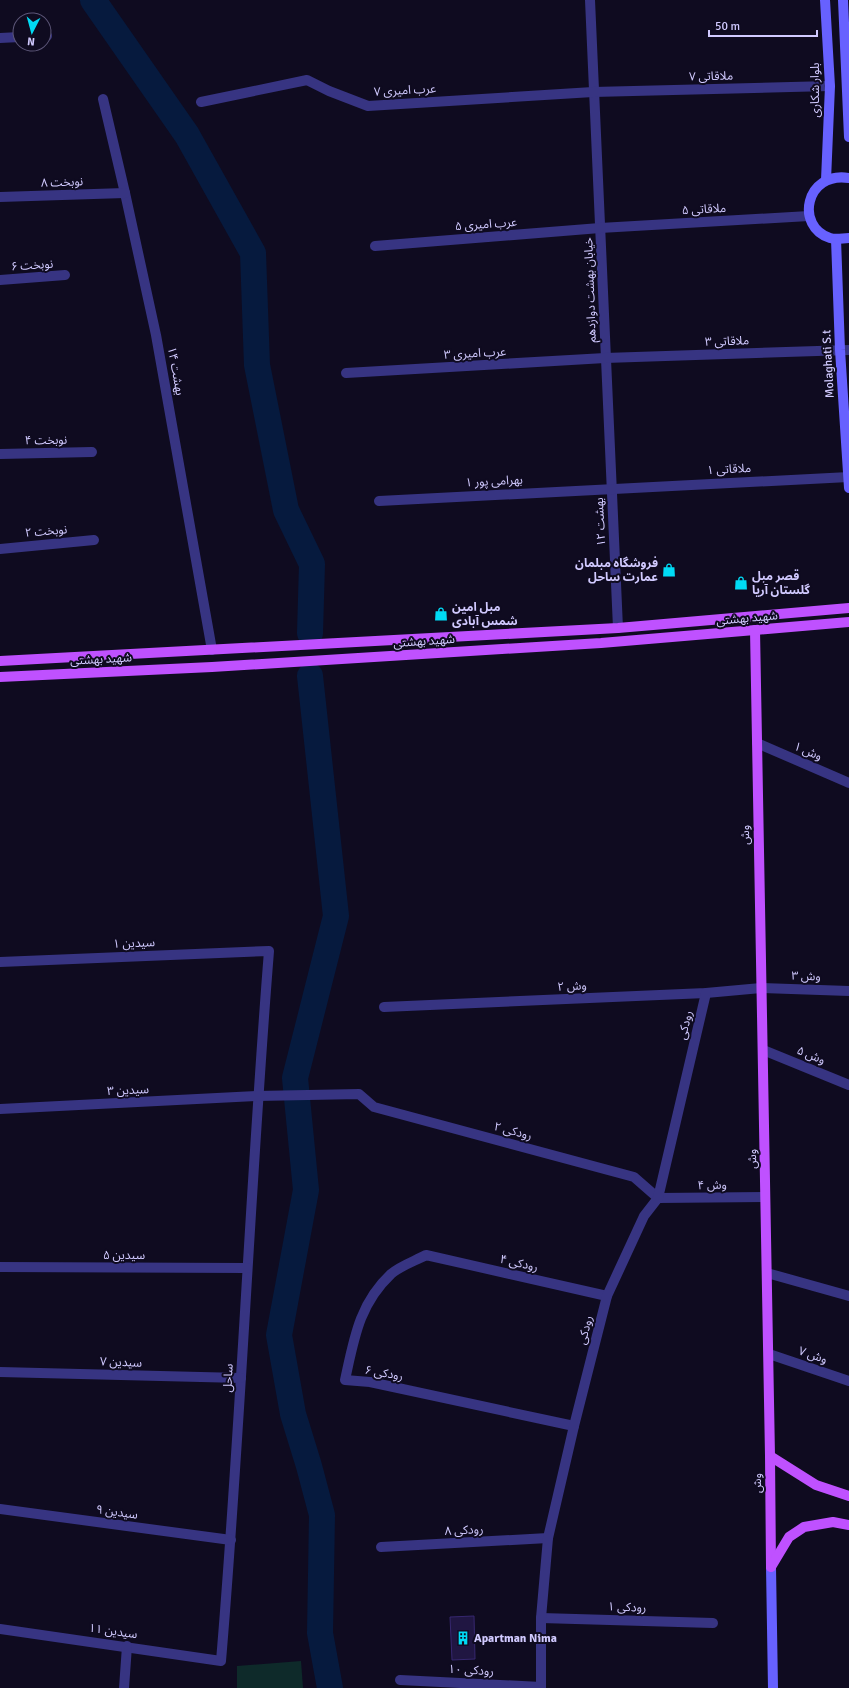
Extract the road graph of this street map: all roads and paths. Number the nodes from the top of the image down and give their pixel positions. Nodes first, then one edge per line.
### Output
1 (590, 0) edge
2 (825, 0) edge
3 (842, 0) edge
4 (12, 37) edge
5 (0, 38) edge
6 (848, 82) edge
7 (830, 86) junction
8 (593, 92) junction
9 (103, 99) dead end
10 (201, 102) dead end
11 (849, 137) edge
12 (849, 178) edge
13 (826, 180) junction
14 (125, 193) junction
15 (0, 197) edge
16 (809, 216) junction
17 (600, 228) junction
18 (849, 238) edge
19 (836, 239) junction
20 (375, 246) dead end
21 (65, 275) dead end
22 (0, 280) edge
23 (844, 350) edge
24 (605, 358) junction
25 (346, 373) dead end
26 (92, 452) dead end
27 (0, 454) edge
28 (849, 477) edge
29 (611, 488) junction
30 (849, 488) edge
31 (379, 501) dead end
32 (94, 540) dead end
33 (0, 549) edge
34 (849, 608) edge
35 (849, 622) edge
36 (618, 628) junction
37 (755, 630) junction
38 (212, 650) junction
39 (0, 661) edge
40 (0, 677) edge
41 (757, 744) junction
42 (849, 783) edge
43 (269, 951) joint
44 (0, 962) edge
45 (761, 988) junction
46 (849, 991) edge
47 (706, 992) junction
48 (384, 1007) dead end
49 (763, 1050) junction
50 (849, 1085) edge
51 (359, 1094) joint
52 (258, 1096) junction
53 (0, 1109) edge
54 (765, 1197) junction
55 (658, 1198) junction
56 (426, 1255) joint
57 (0, 1267) edge
58 (247, 1268) junction
59 (767, 1273) junction
60 (607, 1296) junction
61 (849, 1296) edge
62 (768, 1354) junction
63 (0, 1372) edge
64 (241, 1378) junction
65 (849, 1381) edge
66 (574, 1426) junction
67 (770, 1456) junction
68 (849, 1496) edge
69 (0, 1509) edge
70 (849, 1525) edge
71 (548, 1538) junction
72 (231, 1540) junction
73 (381, 1547) dead end
74 (771, 1567) junction
75 (541, 1618) junction
76 (713, 1623) dead end
77 (0, 1629) edge
78 (127, 1646) junction
79 (221, 1661) joint
80 (400, 1680) dead end
81 (541, 1687) edge
82 (124, 1688) edge
83 (773, 1688) edge

1 - 8 street, خیابان بهشت دوازدهم
2 - 7 main road, بلوار شکاری
3 - 6 main road
4 - 5 street
6 - 11 main road
7 - 8 street, ۷ ملاقاتی
7 - 13 main road, بلوار شکاری
8 - 10 street, ۷ عرب امیری
8 - 17 street, خیابان بهشت دوازدهم
9 - 14 street, بهشت ۱۴
12 - 13 main road
13 - 16 main road
14 - 15 street, ۸ نوبخت
14 - 38 street, بهشت ۱۴
16 - 17 street, ملاقاتی ۵
16 - 19 main road
17 - 20 street, ۵ عرب امیری
17 - 24 street, خیابان بهشت دوازدهم
18 - 19 main road
19 - 23 main road, Molaghati S.t
21 - 22 street, نوبخت ۶
23 - 24 street, ملاقاتی ۳
23 - 28 main road, Molaghati S.t
24 - 25 street, ۳ عرب امیری
24 - 29 street, خیابان بهشت دوازدهم
26 - 27 street, ۴ نوبخت
28 - 29 street, ملاقاتی ۱
28 - 30 main road, Molaghati S.t
29 - 31 street, ۱ بهرامی پور
29 - 36 street, ۱۲ بهشت
32 - 33 street, ۲ نوبخت
34 - 36 main road, شهید بهشتی
35 - 37 main road, شهید بهشتی
36 - 38 main road, شهید بهشتی
37 - 40 main road, شهید بهشتی
37 - 41 main road, وش
38 - 39 main road, شهید بهشتی
41 - 42 street, وش ۱
41 - 45 main road, وش
43 - 44 street, سیدین ۱
43 - 52 street, ساحل
45 - 46 street, وش ۳
45 - 47 street, وش ۲
45 - 49 main road, وش
47 - 48 street, وش ۲
47 - 55 street, رودکی
49 - 50 street, وش ۵
49 - 54 main road, وش
51 - 52 street, سیدین ۳
51 - 55 street, رودکی ۲
52 - 53 street, سیدین ۳
52 - 58 street, ساحل
54 - 55 street, وش ۴
54 - 59 main road, وش
55 - 60 street, رودکی
56 - 60 street, رودکی ۴
56 - 66 street, رودکی ۶
57 - 58 street, سیدین ۵
58 - 64 street, ساحل
59 - 61 street
59 - 62 main road, وش
60 - 66 street, رودکی
62 - 65 street, وش ۷
62 - 67 main road, وش
63 - 64 street, سیدین ۷
64 - 72 street, ساحل
66 - 71 street, رودکی
67 - 68 main road
67 - 74 main road, وش
69 - 72 street, ۹ سیدین
70 - 74 main road
71 - 73 street, رودکی ۸
71 - 75 street, رودکی
72 - 79 street, ساحل
74 - 83 main road, وش
75 - 76 street, رودکی ۱
75 - 81 street, رودکی
77 - 78 street, ۱۱ سیدین
78 - 79 street, ۱۱ سیدین
78 - 82 street
80 - 81 street, رودکی ۱۰

